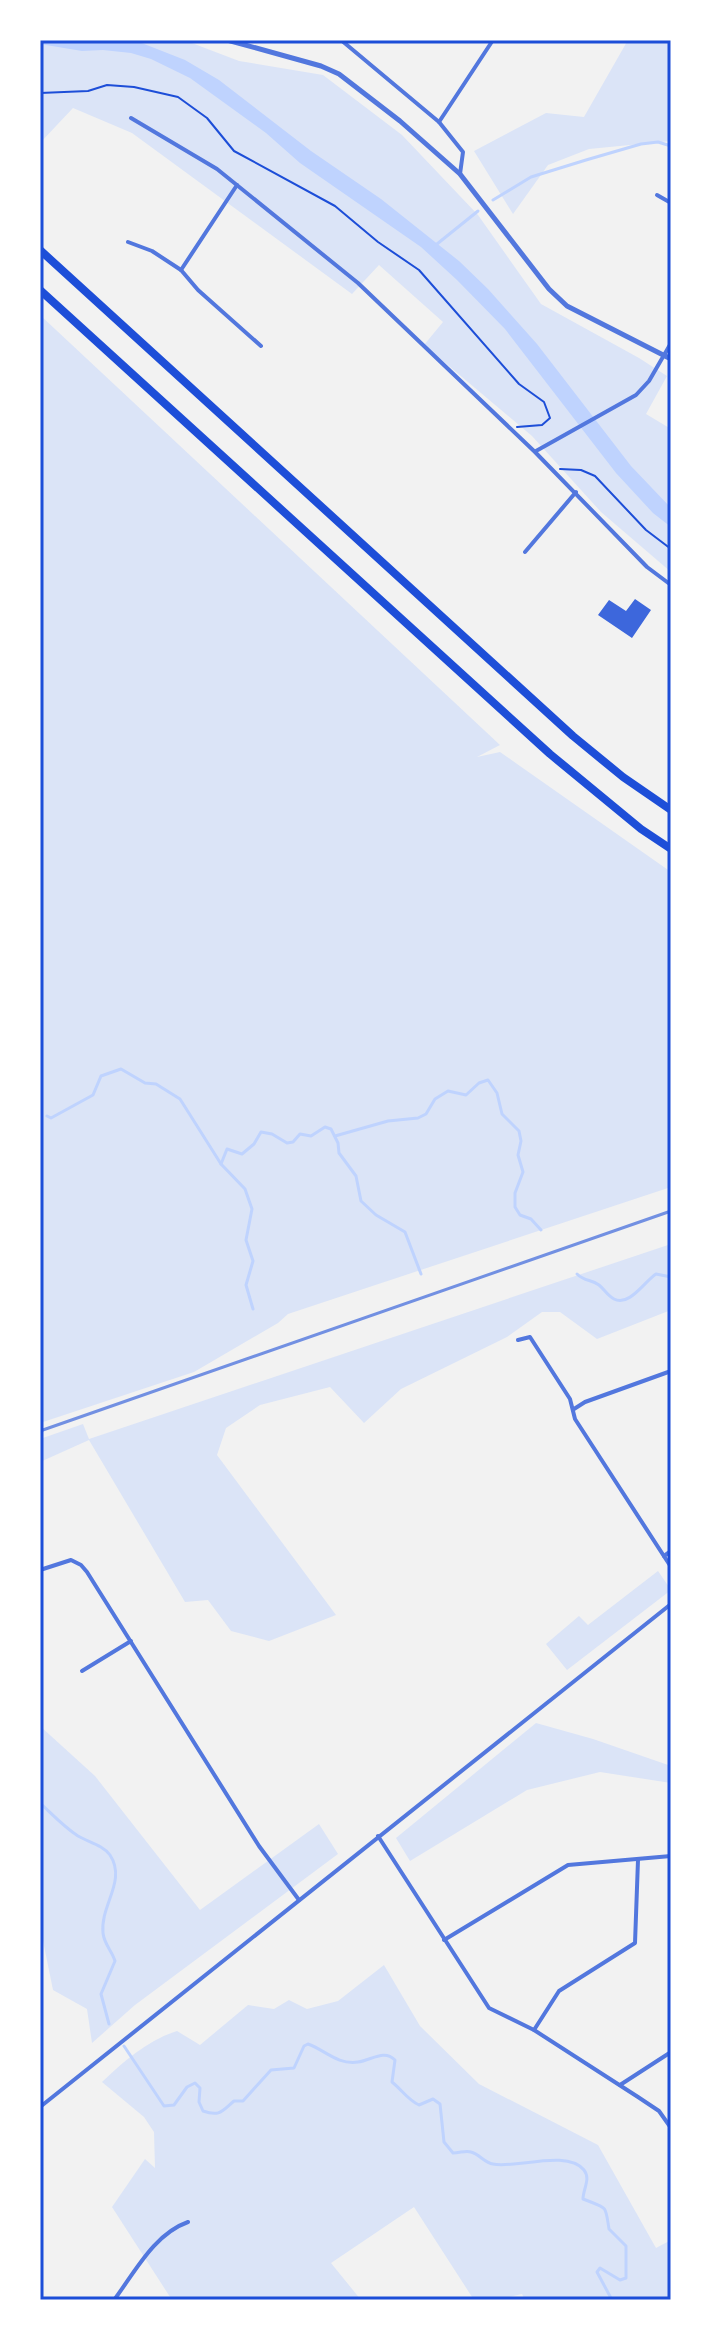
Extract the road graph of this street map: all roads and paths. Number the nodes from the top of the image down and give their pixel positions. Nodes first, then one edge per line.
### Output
1 (227, 40) edge
2 (341, 40) edge
3 (493, 40) edge
4 (40, 93) edge
5 (131, 118) dead end
6 (439, 122) junction
7 (460, 174) junction
8 (237, 185) junction
9 (657, 195) dead end
10 (671, 203) edge
11 (128, 242) dead end
12 (40, 250) edge
13 (181, 270) junction
14 (40, 290) edge
15 (671, 343) edge
16 (261, 346) dead end
17 (668, 357) edge
18 (510, 428) junction
19 (535, 452) junction
20 (551, 468) junction
21 (576, 492) junction
22 (671, 549) edge
23 (525, 552) dead end
24 (671, 585) edge
25 (671, 810) edge
26 (671, 849) edge
27 (518, 1340) dead end
28 (671, 1371) edge
29 (574, 1409) junction
30 (671, 1551) edge
31 (664, 1556) junction
32 (671, 1567) edge
33 (40, 1570) edge
34 (671, 1604) edge
35 (132, 1641) junction
36 (82, 1671) dead end
37 (378, 1836) junction
38 (671, 1856) edge
39 (638, 1860) junction
40 (299, 1900) junction
41 (444, 1940) junction
42 (534, 2030) junction
43 (671, 2052) edge
44 (620, 2085) junction
45 (40, 2107) edge
46 (671, 2128) edge
47 (188, 2222) dead end
48 (114, 2300) edge

1 - 7 street
2 - 6 street
3 - 6 street
4 - 18 path
5 - 8 street
6 - 7 street
7 - 17 street
8 - 13 street
8 - 18 street
9 - 10 street
11 - 13 street
12 - 25 highway
13 - 16 street
14 - 26 highway
15 - 17 street
17 - 19 street
18 - 19 street
19 - 20 street
20 - 21 street
20 - 22 path
21 - 23 street
21 - 24 street
27 - 29 street
28 - 29 street
29 - 31 street
30 - 31 street
31 - 32 street
33 - 35 street
34 - 37 street
35 - 36 street
35 - 40 street
37 - 40 street
37 - 41 street
38 - 39 street
39 - 41 street
39 - 42 street
40 - 45 street
41 - 42 street
42 - 44 street
43 - 44 street
44 - 46 street
47 - 48 street

